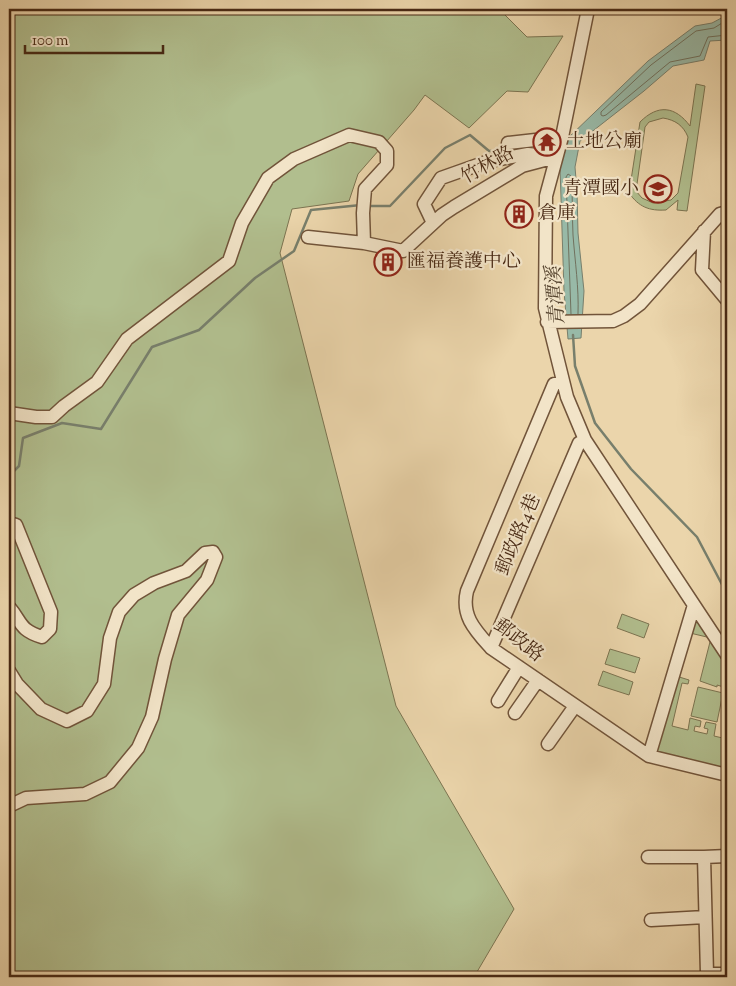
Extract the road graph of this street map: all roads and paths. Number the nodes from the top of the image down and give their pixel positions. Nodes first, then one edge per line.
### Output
1 (588, 9) edge
2 (562, 137) junction
3 (508, 143) dead end
4 (556, 157) junction
5 (727, 212) edge
6 (433, 224) junction
7 (704, 231) junction
8 (308, 236) dead end
9 (364, 243) junction
10 (727, 300) edge
11 (548, 322) junction
12 (563, 382) junction
13 (9, 413) edge
14 (585, 440) junction
15 (9, 523) edge
16 (694, 605) junction
17 (9, 607) edge
18 (491, 648) junction
19 (727, 655) edge
20 (519, 667) junction
21 (9, 671) edge
22 (538, 680) junction
23 (498, 701) dead end
24 (575, 706) junction
25 (516, 713) dead end
26 (548, 744) dead end
27 (648, 756) junction
28 (727, 775) edge
29 (9, 806) edge
30 (727, 856) edge
31 (648, 857) dead end
32 (704, 857) junction
33 (705, 918) junction
34 (651, 920) dead end
35 (727, 974) edge

1 - 2 street
2 - 3 street
2 - 4 street
4 - 6 street, 竹林路
4 - 6 street
4 - 11 street
5 - 7 street
6 - 9 street, 竹林路
7 - 10 street
7 - 11 street
8 - 9 street
9 - 13 street
11 - 12 street
12 - 14 street
12 - 18 street, 郵政路
14 - 16 street
14 - 18 street, 郵政路4巷
15 - 17 street
16 - 19 street
16 - 27 street
18 - 20 street, 郵政路
20 - 22 street, 郵政路
20 - 23 street
21 - 29 street
22 - 24 street, 郵政路
22 - 25 street
24 - 26 street
24 - 27 street, 郵政路
27 - 28 street, 郵政路
30 - 32 street
31 - 32 street
32 - 33 street
33 - 34 street
33 - 35 street

